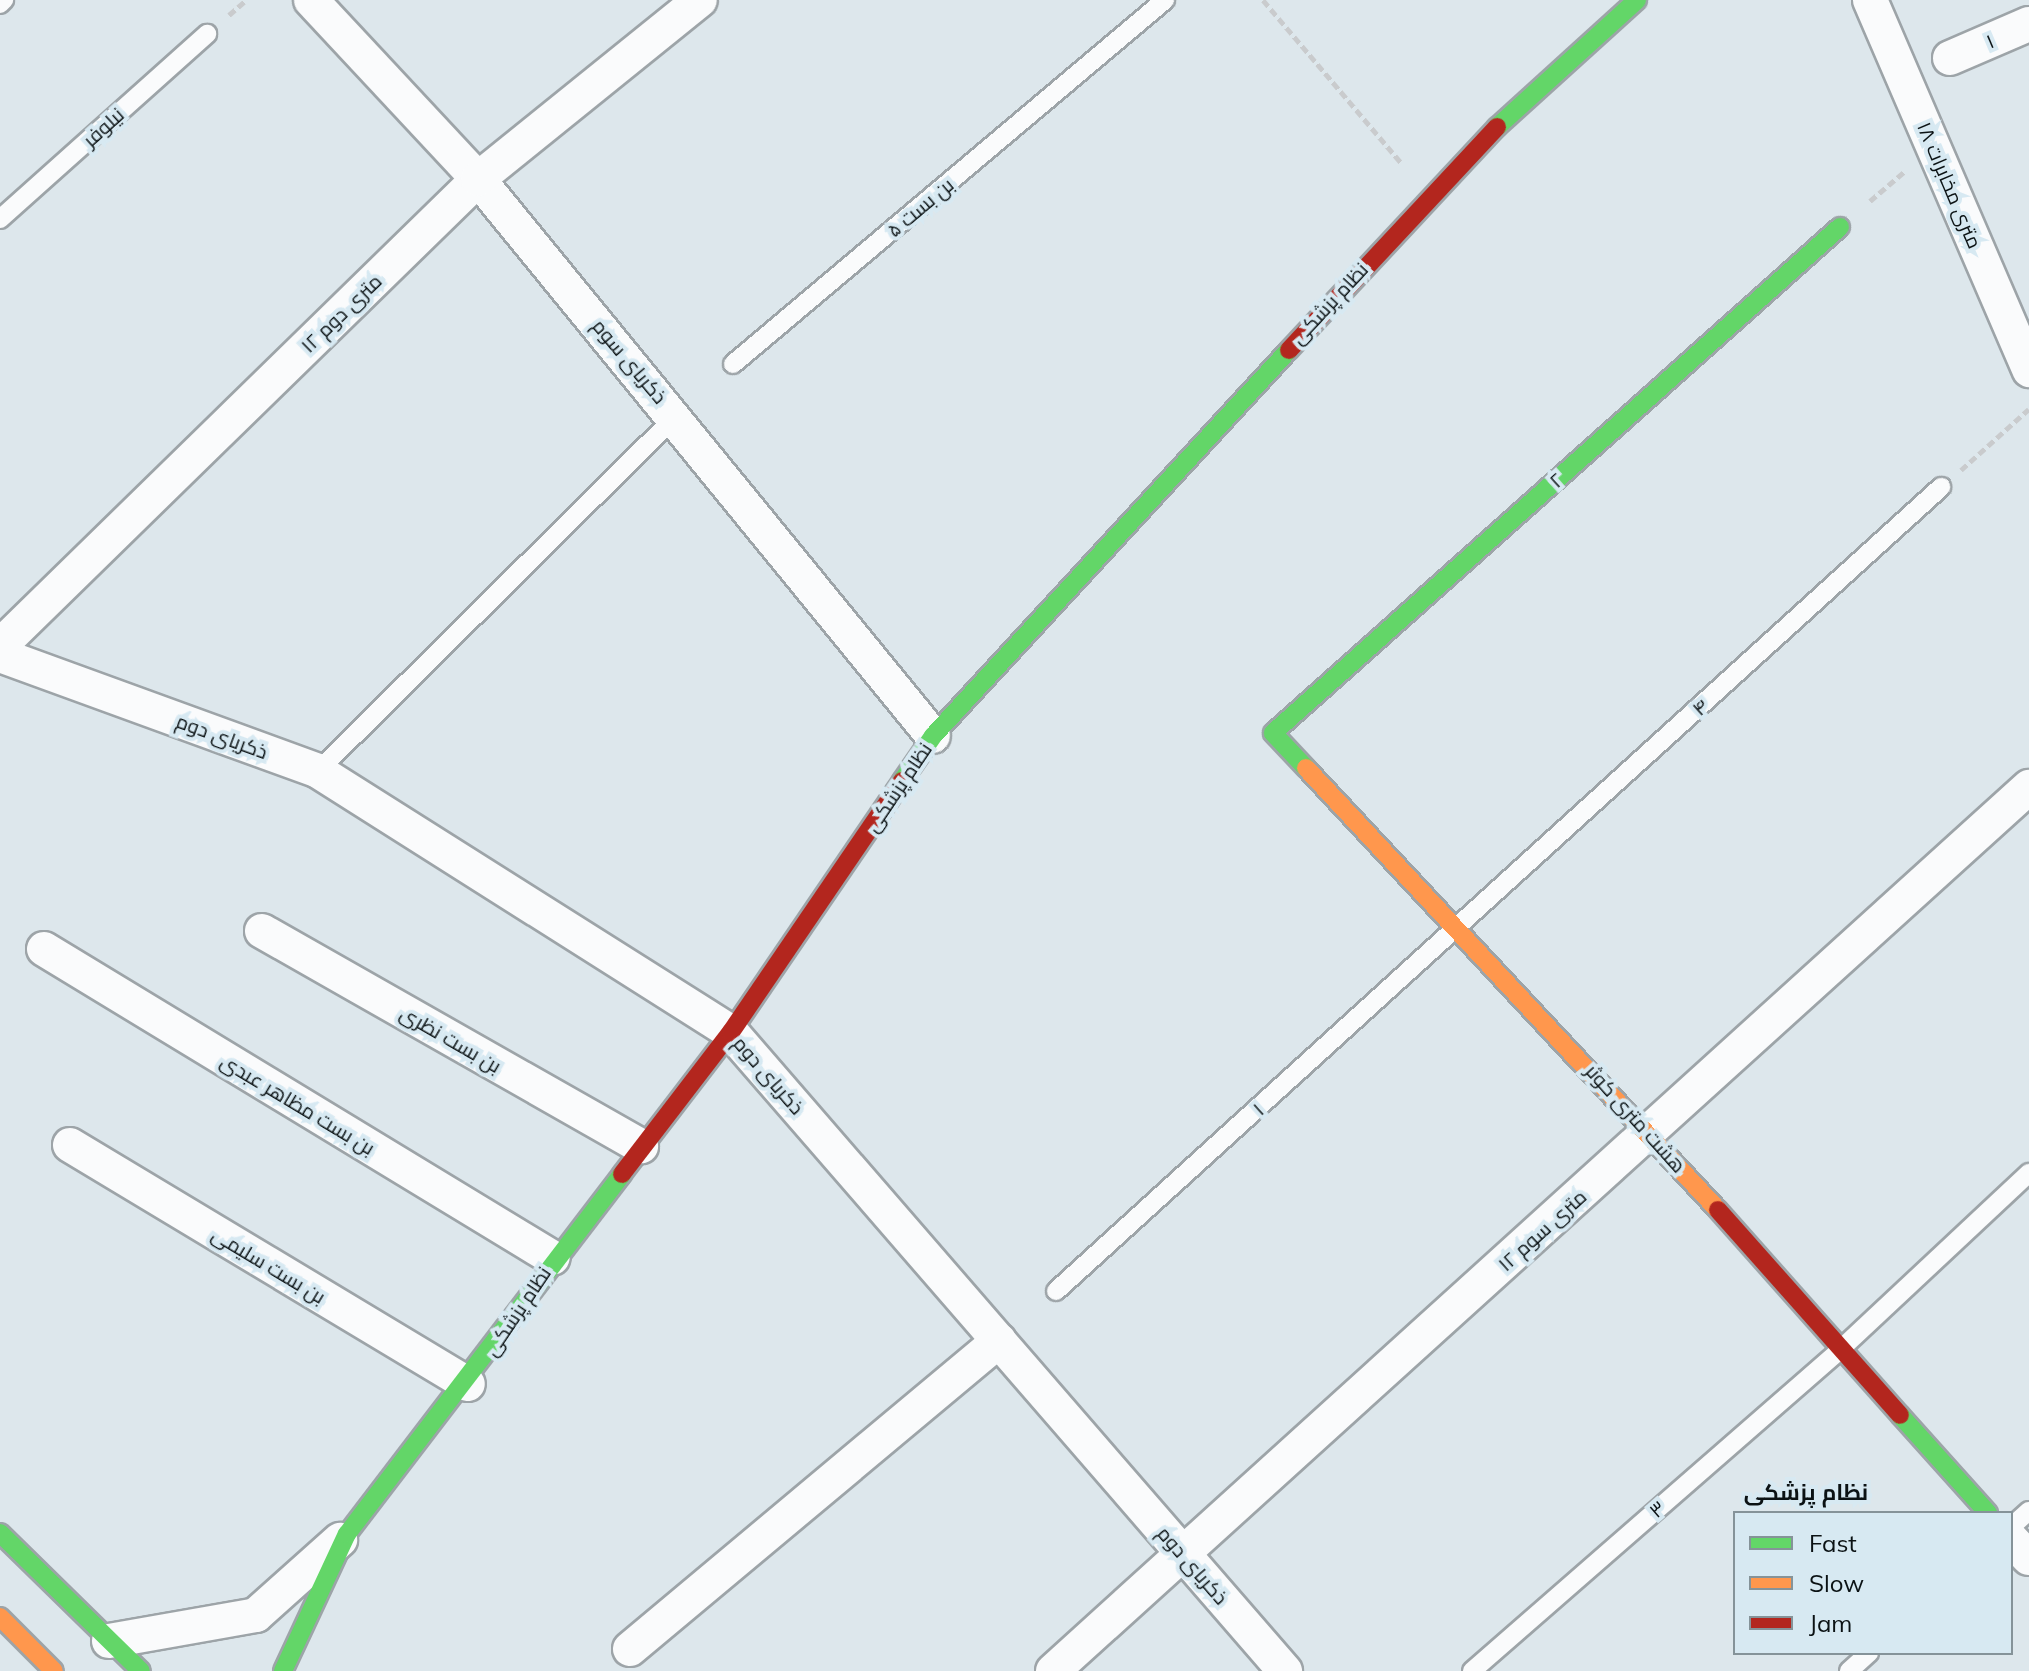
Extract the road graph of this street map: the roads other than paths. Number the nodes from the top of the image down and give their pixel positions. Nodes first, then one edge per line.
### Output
1 (311, 0) edge
2 (700, 0) edge
3 (1165, 0) edge
4 (1637, 0) edge
5 (1870, 0) edge
6 (2029, 24) edge
7 (207, 34) dead end
8 (1950, 58) dead end
9 (478, 179) junction
10 (0, 219) edge
11 (1840, 227) road end
12 (733, 364) dead end
13 (2029, 370) edge
14 (676, 416) junction
15 (1941, 487) road end
16 (0, 646) edge
17 (0, 655) edge
18 (1273, 733) joint
19 (933, 736) junction
20 (318, 771) junction
21 (2029, 787) edge
22 (1460, 927) junction
23 (262, 931) dead end
24 (44, 949) dead end
25 (731, 1032) junction
26 (1649, 1133) junction
27 (70, 1145) dead end
28 (641, 1146) junction
29 (2029, 1173) edge
30 (553, 1258) junction
31 (1056, 1291) dead end
32 (999, 1341) junction
33 (1843, 1347) junction
34 (468, 1384) junction
35 (1986, 1511) edge
36 (2029, 1511) edge
37 (2013, 1525) edge
38 (0, 1533) edge
39 (347, 1534) junction
40 (2013, 1541) edge
41 (1185, 1556) junction
42 (2029, 1558) edge
43 (0, 1617) edge
44 (109, 1641) junction
45 (630, 1649) dead end
46 (1867, 1655) edge
47 (54, 1671) edge
48 (141, 1671) edge
49 (283, 1671) edge
50 (1053, 1671) edge
51 (1285, 1671) edge
52 (1472, 1671) edge
53 (1849, 1671) edge

1 - 9 street, ذکریای سوم
2 - 9 street, ۱۲ متری دوم
3 - 12 lane, بن بست ۵
4 - 19 main road, نظام پزشکی
5 - 13 street, ۱۸ متری مخابرات
6 - 8 street, ۱
7 - 10 lane, نیلوفر
9 - 14 street, ذکریای سوم
9 - 16 street, ۱۲ متری دوم
11 - 18 main road, ۲
14 - 19 street, ذکریای سوم
14 - 20 lane
15 - 22 lane, ۴
17 - 20 street, ذکریای دوم
18 - 22 main road, هشت متری کوثر
19 - 25 main road, نظام پزشکی
20 - 25 street, ذکریای دوم
21 - 26 street, ۱۲ متری سوم
22 - 26 main road, هشت متری کوثر
22 - 31 lane, ۱
23 - 28 street, بن بست نظری
24 - 30 street, بن بست مظاهر عبدی
25 - 28 main road, نظام پزشکی
25 - 32 street, ذکریای دوم
26 - 33 main road, هشت متری کوثر
26 - 41 street, ۱۲ متری سوم
27 - 34 street, بن بست سلیمی
28 - 30 main road, نظام پزشکی
29 - 33 lane, ۳
30 - 34 main road, نظام پزشکی
32 - 41 street, ذکریای دوم
32 - 45 street
33 - 35 main road, هشت متری کوثر
33 - 52 lane, ۳
34 - 39 main road, نظام پزشکی
36 - 37 lane
38 - 44 main road
39 - 44 street
39 - 49 main road, نظام پزشکی
40 - 42 street
41 - 50 street, ۱۲ متری سوم
41 - 51 street, ذکریای دوم
43 - 47 main road
44 - 48 main road
46 - 53 lane

